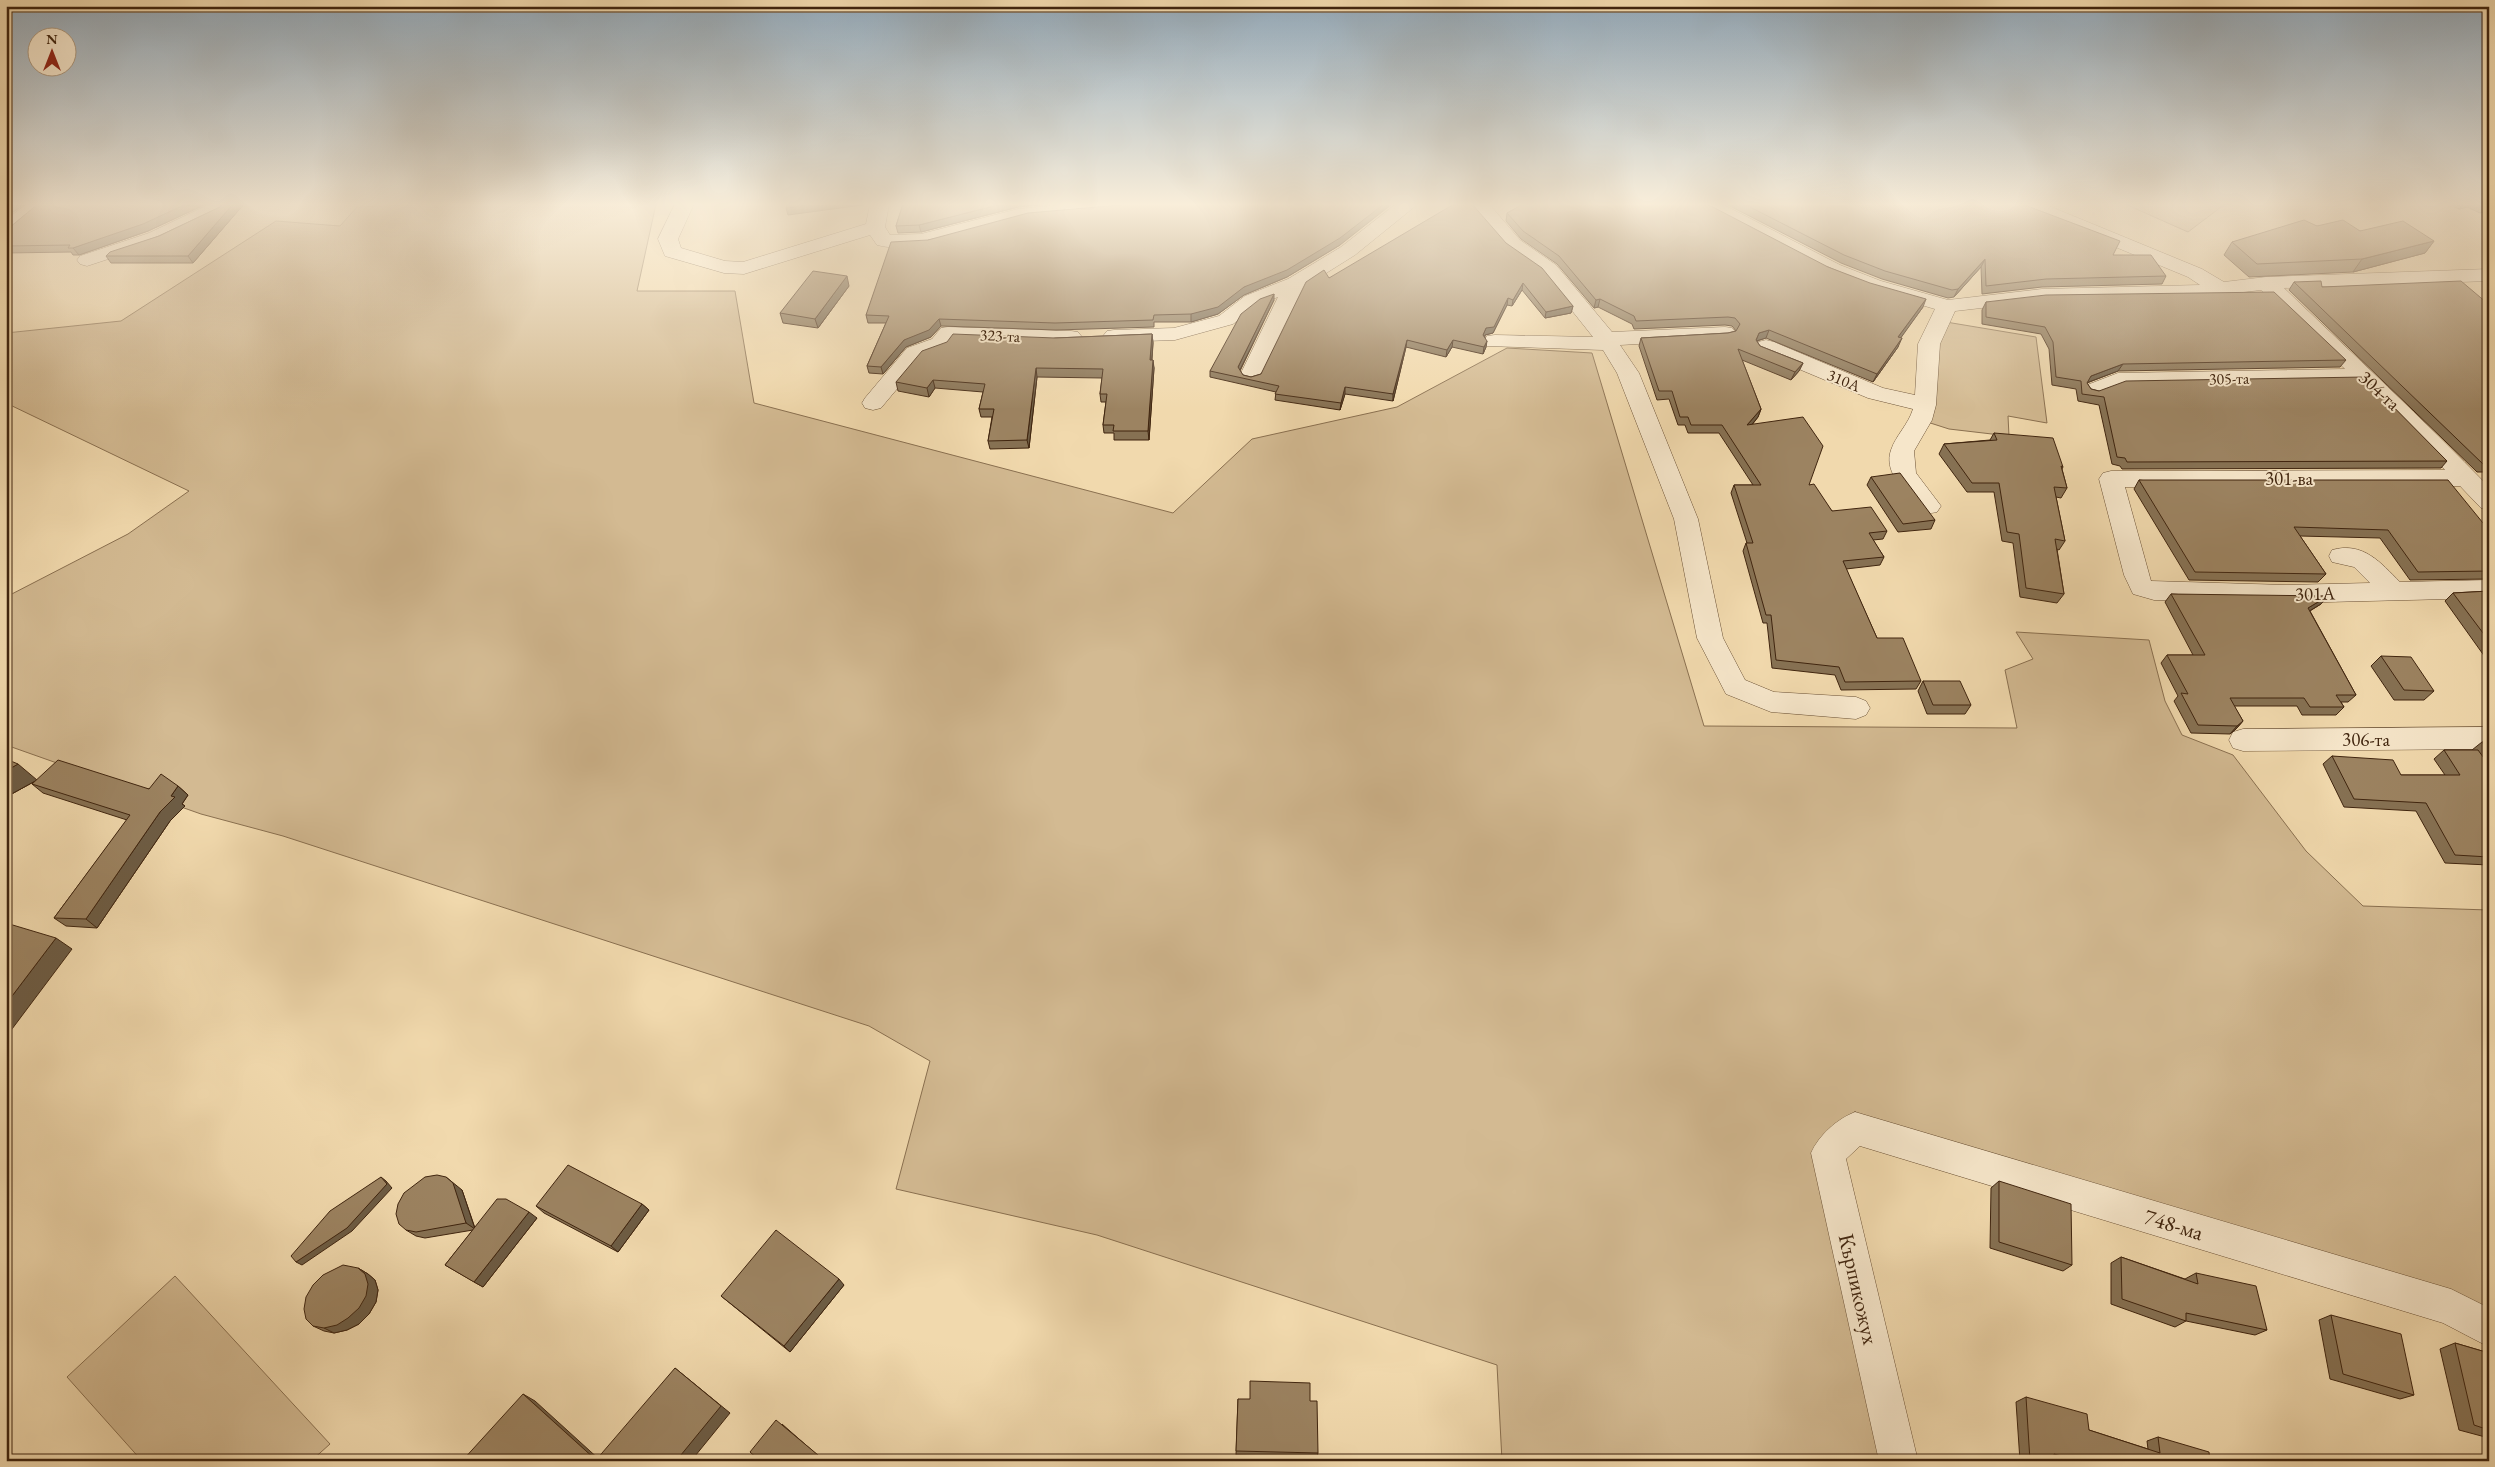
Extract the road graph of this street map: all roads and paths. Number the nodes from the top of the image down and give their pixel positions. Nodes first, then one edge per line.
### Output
1 (1312, 272) edge
2 (1552, 272) edge
3 (1842, 272) edge
4 (2194, 272) edge
5 (2489, 275) edge
6 (2456, 276) junction
7 (1295, 283) junction
8 (2266, 283) junction
9 (2220, 288) junction
10 (2476, 293) edge
11 (1947, 306) junction
12 (1725, 332) edge
13 (1495, 341) dead end
14 (1608, 342) junction
15 (1766, 347) edge
16 (1251, 375) edge
17 (2364, 376) junction
18 (2095, 390) edge
19 (874, 403) dead end
20 (1925, 405) junction
21 (2467, 478) junction
22 (2489, 502) edge
23 (1929, 506) dead end
24 (2341, 556) dead end
25 (2142, 588) joint
26 (2489, 589) edge
27 (2394, 591) junction
28 (1856, 708) dead end
29 (2489, 738) edge
30 (2243, 740) dead end
31 (1855, 1128) joint
32 (2489, 1329) edge
33 (1899, 1461) edge

1 - 7 street, 323-та
2 - 14 street
3 - 11 street
4 - 9 street
5 - 6 street
6 - 8 street
6 - 10 street
7 - 16 street
7 - 19 street, 323-та
8 - 9 street
8 - 17 street, 304-та
9 - 11 street
11 - 20 street
12 - 14 street
13 - 14 street
14 - 28 street
15 - 20 street, 310А
17 - 18 street, 305-та
17 - 21 street, 304-та
20 - 23 street
21 - 22 street, 304-та
21 - 25 street, 301-ва
24 - 27 street
25 - 27 street, 301А
26 - 27 street, 301А
29 - 30 street, 306-та
31 - 32 street, 748-ма
31 - 33 street, Кърпикожух

